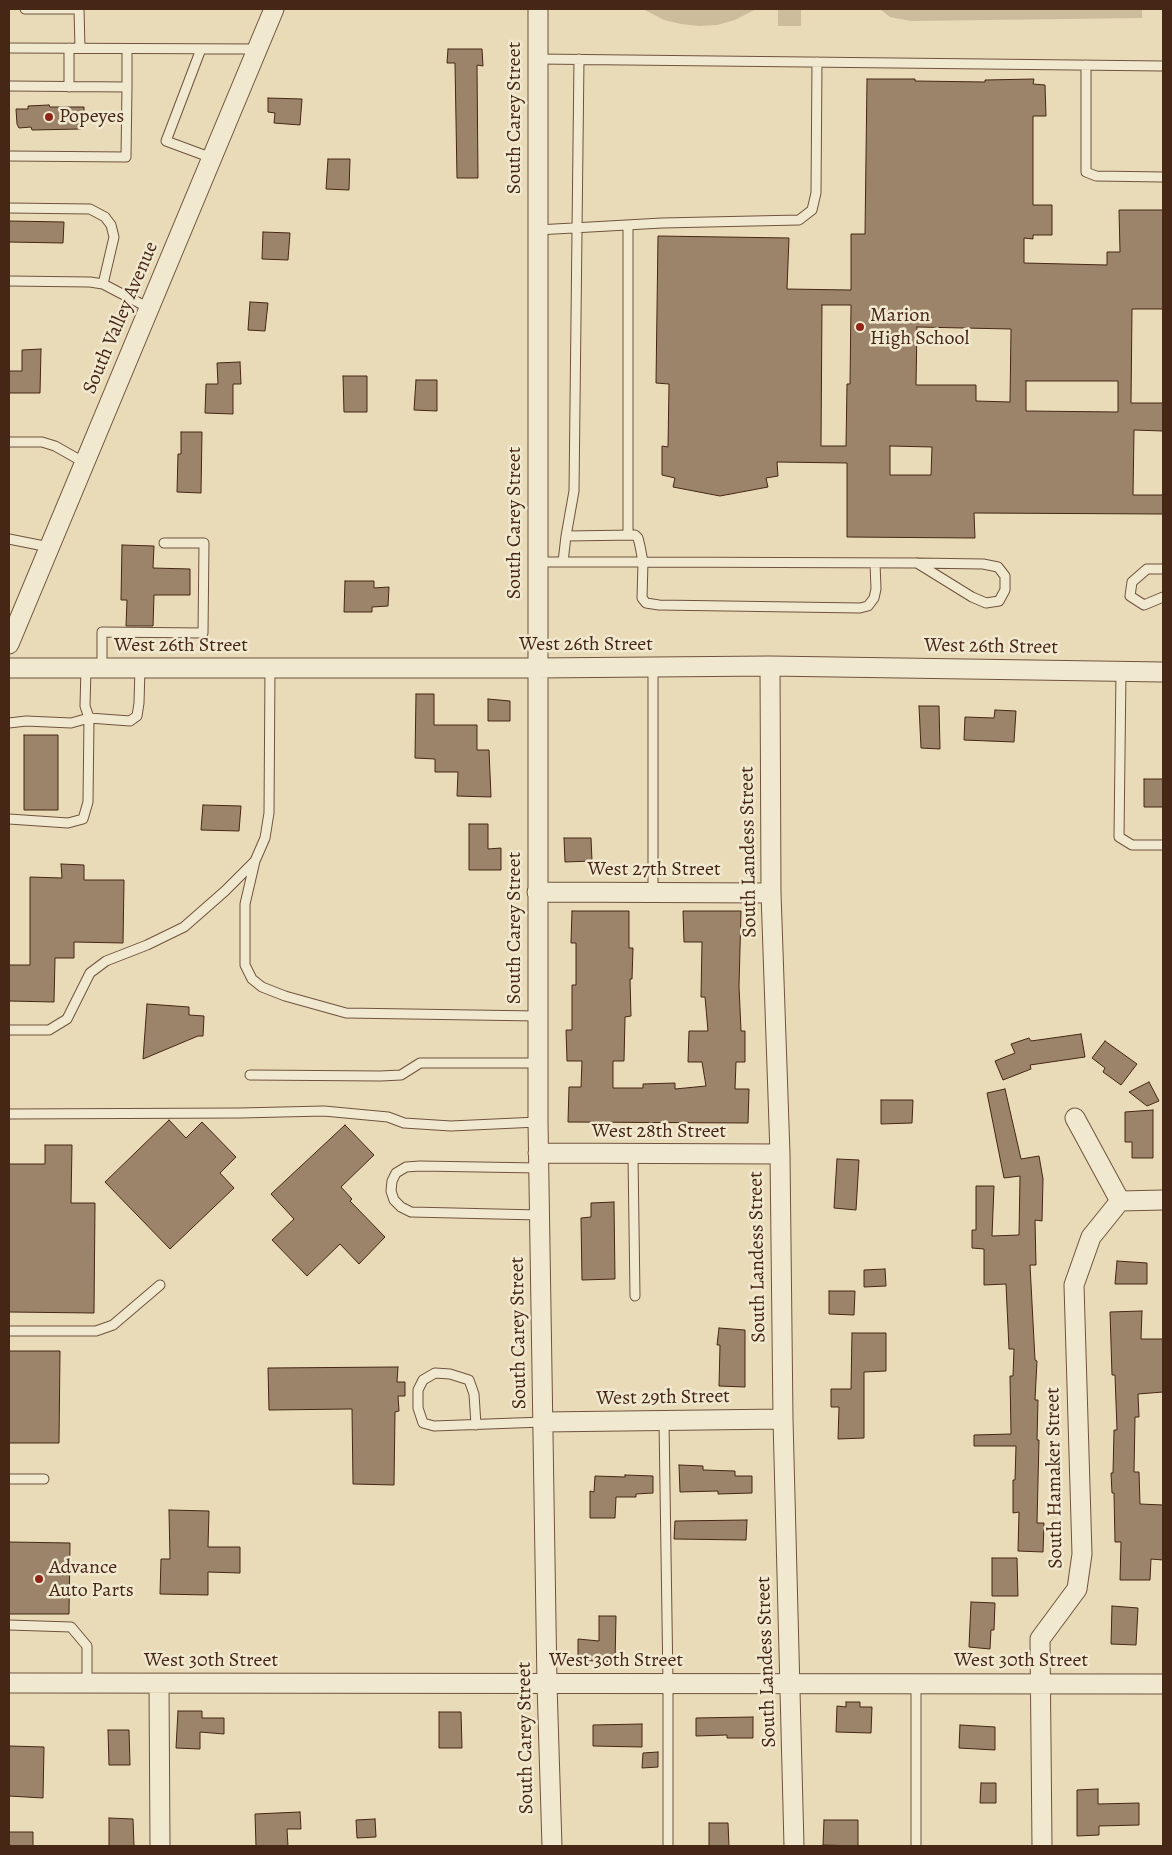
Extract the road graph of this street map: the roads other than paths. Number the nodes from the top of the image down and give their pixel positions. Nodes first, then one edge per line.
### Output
1 (25, 9) edge
2 (80, 9) edge
3 (274, 9) edge
4 (538, 9) edge
5 (9, 48) edge
6 (69, 48) junction
7 (80, 48) junction
8 (127, 49) junction
9 (201, 49) junction
10 (257, 49) junction
11 (538, 59) junction
12 (579, 59) junction
13 (817, 62) junction
14 (1086, 65) junction
15 (1163, 66) edge
16 (9, 86) edge
17 (69, 87) junction
18 (127, 87) junction
19 (9, 156) edge
20 (212, 158) junction
21 (1163, 177) edge
22 (9, 208) edge
23 (628, 225) junction
24 (578, 227) junction
25 (537, 230) junction
26 (9, 281) edge
27 (102, 284) junction
28 (149, 308) junction
29 (9, 442) edge
30 (84, 463) junction
31 (628, 534) junction
32 (566, 536) junction
33 (9, 540) edge
34 (164, 543) dead end
35 (49, 547) junction
36 (537, 562) junction
37 (563, 562) junction
38 (643, 562) junction
39 (875, 563) junction
40 (916, 563) junction
41 (1163, 569) edge
42 (1163, 597) edge
43 (15, 614) edge
44 (9, 644) edge
45 (770, 666) junction
46 (653, 667) junction
47 (9, 668) edge
48 (94, 668) junction
49 (140, 668) junction
50 (270, 668) junction
51 (537, 668) junction
52 (1121, 671) junction
53 (1163, 672) edge
54 (89, 718) junction
55 (9, 723) edge
56 (9, 819) edge
57 (1163, 845) edge
58 (255, 861) junction
59 (537, 892) junction
60 (654, 892) junction
61 (771, 893) junction
62 (537, 1016) junction
63 (9, 1030) edge
64 (538, 1063) junction
65 (250, 1076) dead end
66 (9, 1114) edge
67 (1075, 1118) dead end
68 (538, 1122) junction
69 (780, 1154) junction
70 (632, 1155) junction
71 (538, 1160) junction
72 (1163, 1200) edge
73 (1120, 1201) junction
74 (539, 1214) junction
75 (160, 1285) dead end
76 (635, 1296) dead end
77 (9, 1332) edge
78 (783, 1419) junction
79 (664, 1421) junction
80 (544, 1422) junction
81 (476, 1425) junction
82 (9, 1479) edge
83 (44, 1479) dead end
84 (9, 1626) edge
85 (87, 1683) junction
86 (9, 1684) edge
87 (159, 1684) junction
88 (547, 1684) junction
89 (668, 1684) junction
90 (790, 1684) junction
91 (916, 1684) junction
92 (1040, 1684) junction
93 (1163, 1684) edge
94 (160, 1846) edge
95 (552, 1846) edge
96 (668, 1846) edge
97 (794, 1846) edge
98 (916, 1846) edge
99 (1042, 1846) edge

1 - 2 lane
2 - 7 lane
3 - 10 street, South Valley Avenue
4 - 11 street, South Carey Street
5 - 6 lane
6 - 7 lane
6 - 17 lane
7 - 8 lane
8 - 9 lane
8 - 18 lane
9 - 10 lane
9 - 20 lane
10 - 20 street, South Valley Avenue
11 - 12 lane
11 - 25 street, South Carey Street
12 - 13 lane
12 - 24 lane
13 - 14 lane
13 - 23 lane
14 - 15 lane
14 - 21 lane
16 - 17 lane
17 - 18 lane
18 - 19 lane
20 - 28 street, South Valley Avenue
22 - 27 lane
23 - 24 lane
23 - 31 lane
24 - 25 lane
24 - 32 lane
25 - 36 street, South Carey Street
26 - 27 lane
27 - 28 lane
28 - 30 street, South Valley Avenue
29 - 30 lane
30 - 35 street, South Valley Avenue
31 - 32 lane
31 - 38 lane
32 - 37 lane
33 - 35 lane
34 - 48 lane
35 - 43 street, South Valley Avenue
36 - 37 lane
36 - 51 street, South Carey Street
37 - 38 lane
38 - 39 lane
38 - 39 lane
39 - 40 lane
40 - 40 lane
41 - 42 lane
43 - 44 street, South Valley Avenue
45 - 46 street, West 26th Street
45 - 52 street, West 26th Street
45 - 61 street, South Landess Street
46 - 51 street, West 26th Street
46 - 60 lane
47 - 48 street, West 26th Street
48 - 49 street, West 26th Street
48 - 54 lane
49 - 50 street, West 26th Street
49 - 54 lane
50 - 51 street, West 26th Street
50 - 58 lane
51 - 59 street, South Carey Street
52 - 53 street, West 26th Street
52 - 57 lane
54 - 55 lane
54 - 56 lane
58 - 62 lane
58 - 63 lane
59 - 60 street, West 27th Street
59 - 62 street, South Carey Street
60 - 61 street, West 27th Street
61 - 69 street, South Landess Street
62 - 64 street, South Carey Street
64 - 65 lane
64 - 68 street, South Carey Street
66 - 68 lane
67 - 73 street
68 - 71 street, South Carey Street
69 - 70 street, West 28th Street
69 - 78 street, South Landess Street
70 - 71 street, West 28th Street
70 - 76 lane
71 - 74 street, South Carey Street
71 - 74 lane
72 - 73 street
73 - 92 street, South Hamaker Street
74 - 80 street, South Carey Street
75 - 77 lane
78 - 79 street, West 29th Street
78 - 90 street, South Landess Street
79 - 80 street, West 29th Street
79 - 89 lane
80 - 81 lane
80 - 88 street, South Carey Street
81 - 81 lane
82 - 83 lane
84 - 85 lane
85 - 86 street, West 30th Street
85 - 87 street, West 30th Street
87 - 88 street, West 30th Street
87 - 94 street
88 - 89 street, West 30th Street
88 - 95 street, South Carey Street
89 - 90 street, West 30th Street
89 - 96 lane
90 - 91 street, West 30th Street
90 - 97 street, South Landess Street
91 - 92 street, West 30th Street
91 - 98 lane
92 - 93 street, West 30th Street
92 - 99 street, South Hamaker Street

